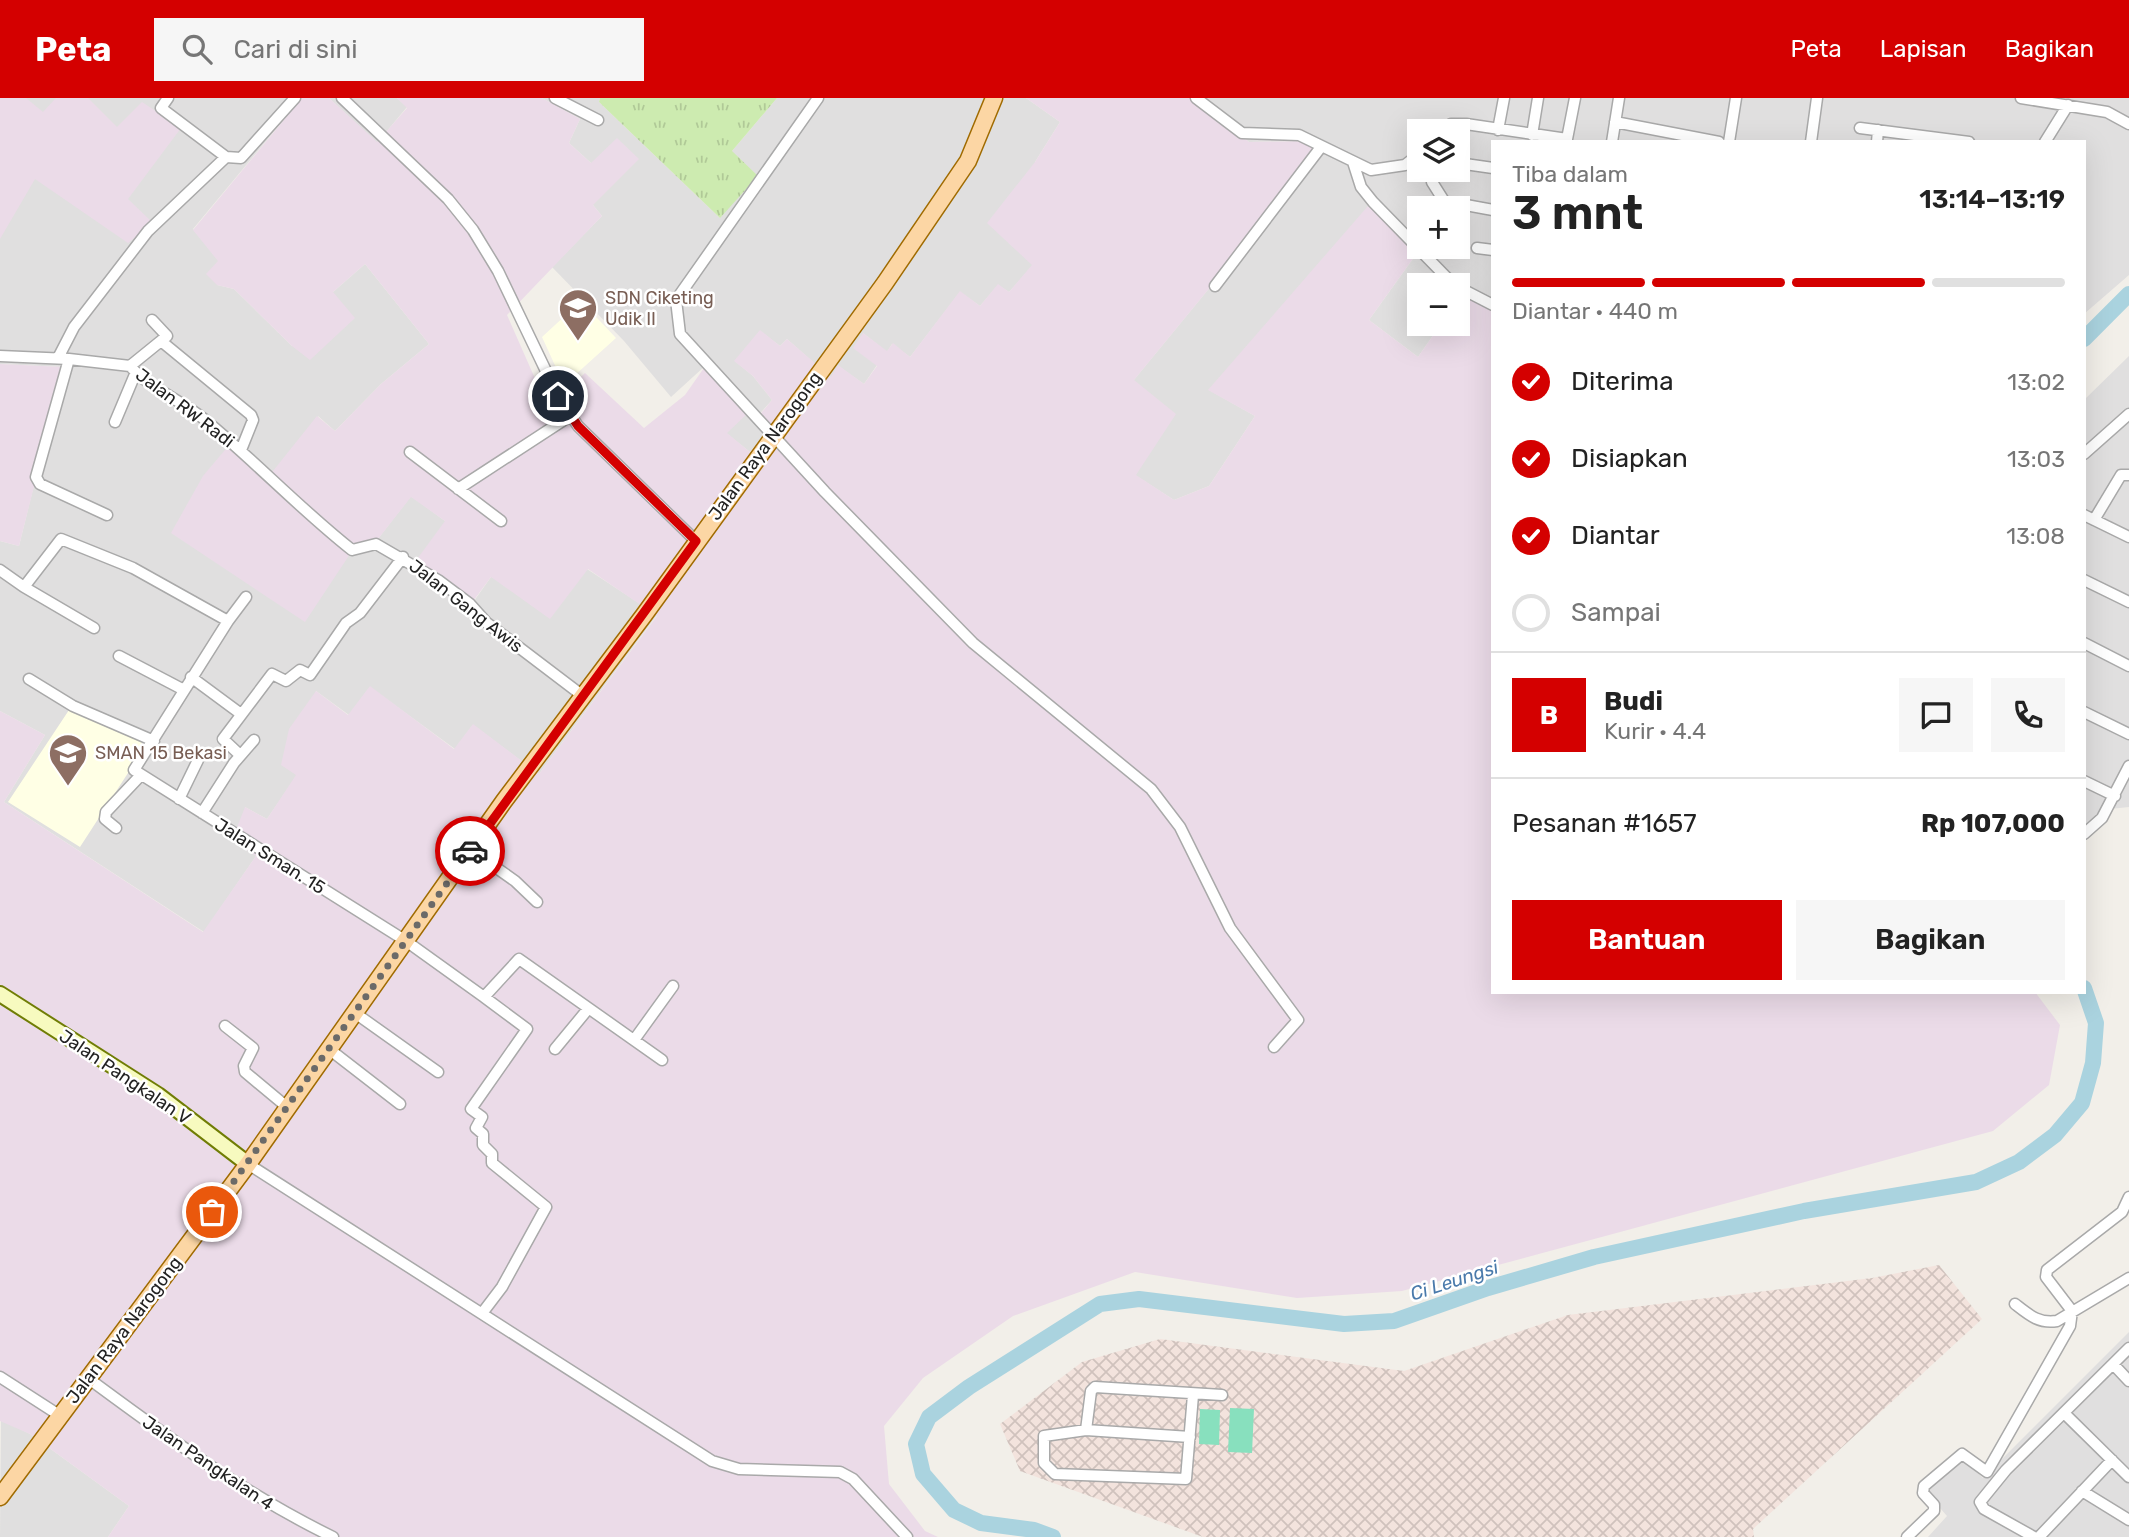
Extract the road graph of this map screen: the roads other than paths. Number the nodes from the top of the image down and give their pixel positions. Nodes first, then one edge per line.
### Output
1 (168, 98) edge
2 (295, 98) edge
3 (555, 98) edge
4 (818, 98) edge
5 (994, 98) edge
6 (1196, 98) edge
7 (1504, 98) edge
8 (1538, 98) edge
9 (1575, 98) edge
10 (1619, 98) edge
11 (1736, 98) edge
12 (1817, 98) edge
13 (2021, 98) edge
14 (2038, 99) edge
15 (349, 100) edge
16 (2068, 105) junction
17 (598, 120) dead end
18 (1615, 122) junction
19 (2129, 124) edge
20 (1470, 126) edge
21 (1860, 128) dead end
22 (1499, 130) junction
23 (1878, 131) junction
24 (1532, 135) junction
25 (1612, 140) edge
26 (1709, 140) edge
27 (1729, 140) edge
28 (1811, 140) edge
29 (1877, 140) edge
30 (1952, 140) edge
31 (2046, 140) edge
32 (1321, 147) junction
33 (226, 158) junction
34 (1353, 162) junction
35 (1407, 163) edge
36 (1470, 165) edge
37 (1491, 168) edge
38 (1432, 182) edge
39 (1491, 210) edge
40 (1477, 248) dead end
41 (1491, 250) edge
42 (1443, 273) edge
43 (1215, 286) dead end
44 (1470, 293) edge
45 (1491, 304) edge
46 (152, 320) dead end
47 (161, 341) junction
48 (0, 356) edge
49 (64, 359) junction
50 (133, 369) junction
51 (2129, 414) edge
52 (570, 416) junction
53 (115, 422) dead end
54 (772, 436) junction
55 (241, 450) junction
56 (410, 452) dead end
57 (2086, 452) edge
58 (2129, 475) edge
59 (458, 489) junction
60 (107, 515) dead end
61 (2086, 516) edge
62 (2094, 520) junction
63 (501, 521) dead end
64 (2129, 537) edge
65 (696, 541) junction
66 (403, 557) junction
67 (0, 570) edge
68 (2086, 581) edge
69 (24, 587) junction
70 (246, 597) dead end
71 (2129, 603) edge
72 (228, 621) junction
73 (94, 628) dead end
74 (2086, 644) edge
75 (119, 656) dead end
76 (2129, 666) edge
77 (191, 677) junction
78 (29, 679) dead end
79 (184, 690) junction
80 (583, 696) junction
81 (242, 713) junction
82 (2086, 713) edge
83 (2129, 734) edge
84 (254, 740) dead end
85 (154, 741) junction
86 (240, 755) junction
87 (198, 760) dead end
88 (2129, 766) edge
89 (137, 773) junction
90 (2126, 780) edge
91 (2086, 782) edge
92 (2115, 796) junction
93 (179, 799) junction
94 (202, 813) junction
95 (116, 828) dead end
96 (2086, 832) edge
97 (471, 850) junction
98 (537, 902) dead end
99 (406, 941) junction
100 (673, 986) dead end
101 (0, 994) edge
102 (484, 997) junction
103 (588, 1009) junction
104 (355, 1013) junction
105 (225, 1026) dead end
106 (634, 1040) junction
107 (1274, 1048) dead end
108 (329, 1049) junction
109 (555, 1049) dead end
110 (663, 1060) dead end
111 (438, 1072) dead end
112 (400, 1104) dead end
113 (287, 1107) junction
114 (248, 1164) junction
115 (2129, 1197) edge
116 (2129, 1278) edge
117 (2015, 1304) dead end
118 (2072, 1311) junction
119 (483, 1312) junction
120 (2129, 1348) edge
121 (2113, 1364) junction
122 (0, 1377) edge
123 (89, 1379) junction
124 (2129, 1381) edge
125 (1193, 1395) junction
126 (1222, 1395) dead end
127 (2064, 1413) junction
128 (59, 1415) junction
129 (1086, 1430) junction
130 (1190, 1437) junction
131 (2112, 1460) junction
132 (2129, 1476) edge
133 (2082, 1492) junction
134 (0, 1497) edge
135 (2129, 1520) edge
136 (333, 1537) edge
137 (907, 1537) edge
138 (1907, 1537) edge
139 (2037, 1537) edge

1 - 33 street
2 - 33 street
3 - 17 street
4 - 54 street
5 - 54 main road, Jalan Raya Narogong
6 - 32 street
7 - 22 street
8 - 24 street
9 - 24 street
10 - 18 street
11 - 27 street
12 - 28 street
13 - 14 street
14 - 16 street
15 - 52 street
16 - 19 street
16 - 31 street
18 - 25 street
18 - 26 street
20 - 22 street
21 - 23 street
22 - 24 street
23 - 29 street
23 - 30 street
32 - 34 street
32 - 43 street
33 - 49 street
34 - 35 street
34 - 42 street
36 - 37 street
38 - 39 street
40 - 41 street
44 - 45 street
46 - 47 street
47 - 50 street
47 - 55 street
48 - 49 street
49 - 50 street
49 - 60 street
50 - 53 street
50 - 55 street, Jalan RW Radi
51 - 57 street
52 - 59 street
52 - 65 street
54 - 65 main road, Jalan Raya Narogong
54 - 107 street
55 - 66 street, Jalan Gang Awis
56 - 59 street
58 - 62 street
59 - 63 street
61 - 62 street
62 - 64 street
65 - 80 main road, Jalan Raya Narogong
66 - 80 street, Jalan Gang Awis
66 - 81 street
67 - 69 street
68 - 71 street
69 - 72 street
69 - 73 street
70 - 72 street
72 - 77 street
74 - 76 street
75 - 79 street
77 - 79 street
77 - 81 street
78 - 85 street
79 - 85 street
80 - 97 main road, Jalan Raya Narogong
81 - 86 street
82 - 83 street
84 - 86 street
85 - 89 street
86 - 94 street
87 - 93 street
88 - 90 street
89 - 93 street, Jalan Sman. 15
89 - 95 street
90 - 92 street
91 - 92 street
92 - 96 street
93 - 94 street, Jalan Sman. 15
94 - 99 street, Jalan Sman. 15
97 - 98 street
97 - 99 main road, Jalan Raya Narogong
99 - 102 street, Jalan Sman. 15
99 - 104 main road, Jalan Raya Narogong
100 - 106 street
101 - 114 street, Jalan Pangkalan V
102 - 103 street
102 - 119 street, Jalan Sman. 15
103 - 106 street
103 - 109 street
104 - 108 main road, Jalan Raya Narogong
104 - 111 street
105 - 113 street
106 - 110 street
108 - 112 street
108 - 113 main road, Jalan Raya Narogong
113 - 114 main road, Jalan Raya Narogong
114 - 119 street
114 - 123 main road, Jalan Raya Narogong
115 - 118 street
116 - 118 street
117 - 118 street
118 - 138 street
119 - 137 street
120 - 121 street
121 - 124 street
121 - 127 street
122 - 128 street
123 - 128 main road, Jalan Raya Narogong
123 - 136 street, Jalan Pangkalan 4
125 - 126 street
125 - 129 street
125 - 130 street
127 - 131 street
127 - 139 street
128 - 134 main road, Jalan Raya Narogong
129 - 130 street
129 - 130 street
131 - 132 street
131 - 133 street
133 - 135 street
133 - 139 street

